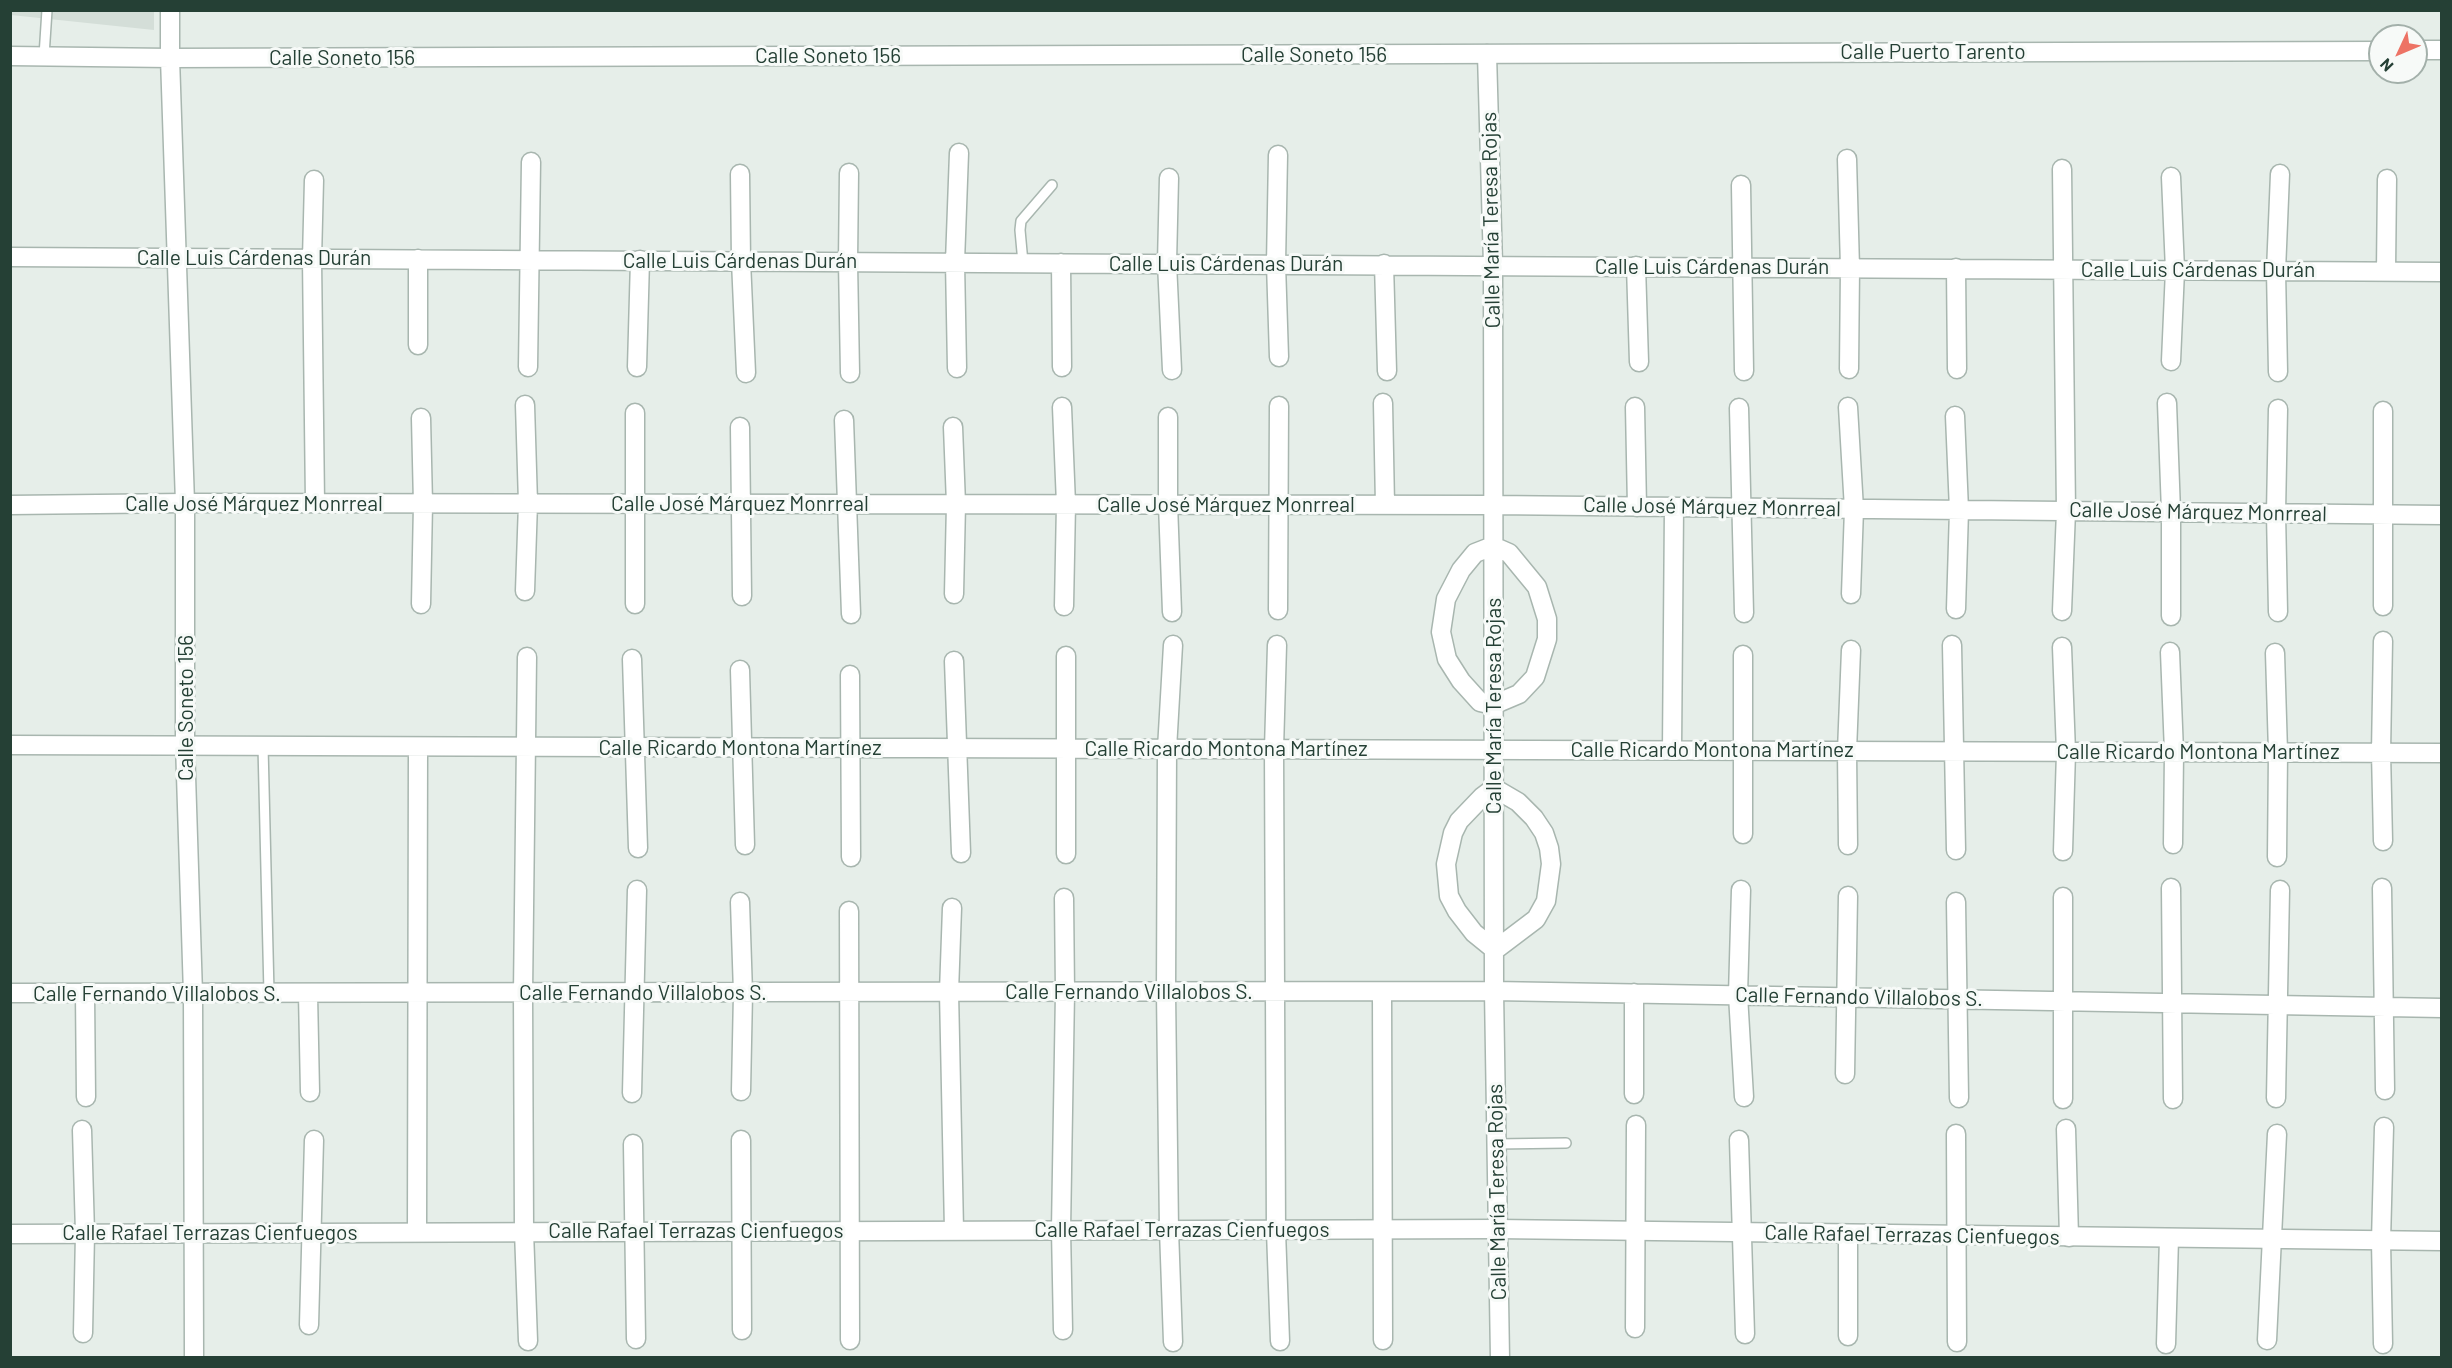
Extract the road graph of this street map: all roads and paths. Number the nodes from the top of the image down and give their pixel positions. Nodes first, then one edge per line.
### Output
1 (47, 10) edge
2 (170, 10) edge
3 (2368, 51) edge
4 (1487, 54) junction
5 (10, 56) edge
6 (44, 56) junction
7 (170, 58) junction
8 (959, 153) dead end
9 (1278, 155) dead end
10 (1847, 159) dead end
11 (531, 162) dead end
12 (2062, 169) dead end
13 (849, 173) dead end
14 (740, 174) dead end
15 (2280, 174) dead end
16 (2171, 177) dead end
17 (1169, 178) dead end
18 (2387, 179) dead end
19 (314, 180) dead end
20 (1052, 185) dead end
21 (1741, 185) dead end
22 (10, 257) edge
23 (177, 258) junction
24 (312, 259) junction
25 (418, 259) junction
26 (530, 260) junction
27 (640, 260) junction
28 (741, 261) junction
29 (848, 262) junction
30 (955, 262) junction
31 (1023, 263) junction
32 (1061, 263) junction
33 (1167, 263) junction
34 (1276, 264) junction
35 (1384, 264) junction
36 (1493, 265) junction
37 (1636, 266) junction
38 (1742, 267) junction
39 (1850, 268) junction
40 (1956, 268) junction
41 (2063, 269) junction
42 (2175, 270) junction
43 (2276, 271) junction
44 (2386, 271) junction
45 (2442, 272) edge
46 (418, 345) dead end
47 (1279, 357) dead end
48 (2171, 361) dead end
49 (1639, 362) dead end
50 (528, 367) dead end
51 (637, 367) dead end
52 (1062, 367) dead end
53 (957, 368) dead end
54 (1849, 369) dead end
55 (1957, 369) dead end
56 (1172, 370) dead end
57 (1387, 371) dead end
58 (1744, 371) dead end
59 (2278, 372) dead end
60 (746, 373) dead end
61 (850, 373) dead end
62 (1383, 403) dead end
63 (2167, 403) dead end
64 (525, 405) dead end
65 (1279, 406) dead end
66 (1062, 407) dead end
67 (1848, 407) dead end
68 (1635, 408) dead end
69 (1740, 408) dead end
70 (2278, 409) dead end
71 (2383, 411) dead end
72 (635, 413) dead end
73 (1955, 416) dead end
74 (1168, 417) dead end
75 (421, 418) dead end
76 (844, 420) dead end
77 (740, 427) dead end
78 (953, 427) dead end
79 (185, 503) junction
80 (315, 503) junction
81 (528, 503) junction
82 (423, 504) junction
83 (633, 504) junction
84 (740, 504) junction
85 (846, 504) junction
86 (956, 504) junction
87 (1066, 504) junction
88 (1168, 504) junction
89 (1277, 505) junction
90 (1385, 505) junction
91 (1493, 505) junction
92 (10, 506) edge
93 (1637, 507) junction
94 (1674, 507) junction
95 (1743, 508) junction
96 (1854, 508) junction
97 (1959, 510) junction
98 (2066, 511) junction
99 (2172, 512) junction
100 (2276, 513) junction
101 (2382, 514) junction
102 (2442, 515) edge
103 (1493, 546) junction
104 (525, 591) dead end
105 (954, 594) dead end
106 (1851, 594) dead end
107 (742, 596) dead end
108 (422, 604) dead end
109 (635, 604) dead end
110 (1064, 606) dead end
111 (2383, 606) dead end
112 (1278, 609) dead end
113 (1956, 609) dead end
114 (2062, 611) dead end
115 (1172, 612) dead end
116 (2278, 612) dead end
117 (1744, 613) dead end
118 (851, 615) dead end
119 (2171, 616) dead end
120 (2383, 641) dead end
121 (1173, 645) dead end
122 (1277, 645) dead end
123 (1952, 645) dead end
124 (2062, 647) dead end
125 (1851, 650) dead end
126 (2170, 652) dead end
127 (2275, 653) dead end
128 (1743, 655) dead end
129 (1066, 656) dead end
130 (527, 657) dead end
131 (632, 659) dead end
132 (954, 661) dead end
133 (740, 670) dead end
134 (850, 675) dead end
135 (1493, 705) junction
136 (185, 744) junction
137 (10, 746) edge
138 (263, 746) junction
139 (418, 747) junction
140 (526, 748) junction
141 (635, 748) junction
142 (741, 748) junction
143 (851, 748) junction
144 (956, 748) junction
145 (1067, 748) junction
146 (1167, 748) junction
147 (1274, 749) junction
148 (1494, 749) junction
149 (1672, 750) junction
150 (1742, 751) junction
151 (1847, 751) junction
152 (1954, 751) junction
153 (2066, 752) junction
154 (2174, 752) junction
155 (2278, 752) junction
156 (2381, 752) junction
157 (2442, 753) edge
158 (1494, 788) junction
159 (1743, 834) dead end
160 (2383, 841) dead end
161 (2173, 844) dead end
162 (1848, 845) dead end
163 (745, 846) dead end
164 (638, 848) dead end
165 (1956, 850) dead end
166 (2063, 851) dead end
167 (961, 853) dead end
168 (1066, 854) dead end
169 (851, 857) dead end
170 (2277, 857) dead end
171 (2171, 888) dead end
172 (2382, 888) dead end
173 (637, 890) dead end
174 (1741, 890) dead end
175 (2280, 890) dead end
176 (1848, 896) dead end
177 (2063, 897) dead end
178 (1064, 898) dead end
179 (740, 902) dead end
180 (1956, 902) dead end
181 (952, 908) dead end
182 (849, 911) dead end
183 (1495, 950) junction
184 (1494, 990) junction
185 (849, 992) junction
186 (949, 992) junction
187 (1065, 992) junction
188 (1166, 992) junction
189 (1276, 992) junction
190 (1382, 992) junction
191 (10, 993) edge
192 (269, 993) junction
193 (523, 993) junction
194 (635, 993) junction
195 (743, 993) junction
196 (1634, 993) junction
197 (85, 994) junction
198 (193, 994) junction
199 (308, 994) junction
200 (416, 994) junction
201 (1738, 995) junction
202 (1846, 997) junction
203 (1957, 999) junction
204 (2062, 1001) junction
205 (2173, 1003) junction
206 (2277, 1005) junction
207 (2385, 1007) junction
208 (2442, 1008) edge
209 (1845, 1074) dead end
210 (2385, 1090) dead end
211 (741, 1091) dead end
212 (310, 1092) dead end
213 (632, 1093) dead end
214 (1634, 1094) dead end
215 (86, 1097) dead end
216 (1744, 1097) dead end
217 (1959, 1098) dead end
218 (2276, 1098) dead end
219 (2063, 1099) dead end
220 (2173, 1099) dead end
221 (1636, 1125) dead end
222 (2384, 1127) dead end
223 (2066, 1129) dead end
224 (82, 1130) dead end
225 (1956, 1134) dead end
226 (2277, 1134) dead end
227 (314, 1140) dead end
228 (741, 1140) dead end
229 (1739, 1140) dead end
230 (1566, 1143) dead end
231 (633, 1144) dead end
232 (1496, 1144) junction
233 (1497, 1229) junction
234 (954, 1230) junction
235 (1061, 1230) junction
236 (1169, 1230) junction
237 (1382, 1230) junction
238 (524, 1231) junction
239 (633, 1231) junction
240 (740, 1231) junction
241 (850, 1231) junction
242 (1276, 1231) junction
243 (192, 1232) junction
244 (311, 1232) junction
245 (417, 1232) junction
246 (1636, 1232) junction
247 (85, 1233) junction
248 (1741, 1233) junction
249 (10, 1234) edge
250 (1848, 1234) junction
251 (1957, 1235) junction
252 (2069, 1237) junction
253 (2169, 1238) junction
254 (2271, 1239) junction
255 (2381, 1241) junction
256 (2442, 1241) edge
257 (309, 1325) dead end
258 (1635, 1328) dead end
259 (741, 1330) dead end
260 (1064, 1330) dead end
261 (83, 1333) dead end
262 (1745, 1334) dead end
263 (1848, 1336) dead end
264 (636, 1339) dead end
265 (850, 1340) dead end
266 (1383, 1340) dead end
267 (2267, 1340) dead end
268 (528, 1341) dead end
269 (1280, 1341) dead end
270 (1173, 1342) dead end
271 (1957, 1342) dead end
272 (2166, 1344) dead end
273 (2384, 1344) dead end
274 (194, 1358) edge
275 (1500, 1358) edge

1 - 6 lane
2 - 7 street, Calle Soneto 156
3 - 4 street, Calle Puerto Tarento
4 - 7 street, Calle Soneto 156
4 - 36 street, Calle María Teresa Rojas
5 - 6 street, Calle Soneto 156
6 - 7 street, Calle Soneto 156
7 - 23 street, Calle Soneto 156
8 - 30 street
9 - 34 street
10 - 39 street
11 - 26 street
12 - 41 street
13 - 29 street
14 - 28 street
15 - 43 street
16 - 42 street
17 - 33 street
18 - 44 street
19 - 24 street
20 - 31 lane
21 - 38 street
22 - 23 street, Calle Luis Cárdenas Durán
23 - 24 street, Calle Luis Cárdenas Durán
23 - 79 street, Calle Soneto 156
24 - 25 street, Calle Luis Cárdenas Durán
24 - 80 street
25 - 26 street, Calle Luis Cárdenas Durán
25 - 46 street
26 - 27 street, Calle Luis Cárdenas Durán
26 - 50 street
27 - 28 street, Calle Luis Cárdenas Durán
27 - 51 street
28 - 29 street, Calle Luis Cárdenas Durán
28 - 60 street
29 - 30 street, Calle Luis Cárdenas Durán
29 - 61 street
30 - 31 street, Calle Luis Cárdenas Durán
30 - 53 street
31 - 32 street, Calle Luis Cárdenas Durán
32 - 33 street, Calle Luis Cárdenas Durán
32 - 52 street
33 - 34 street, Calle Luis Cárdenas Durán
33 - 56 street
34 - 35 street, Calle Luis Cárdenas Durán
34 - 47 street
35 - 36 street, Calle Luis Cárdenas Durán
35 - 57 street
36 - 37 street, Calle Luis Cárdenas Durán
36 - 91 street, Calle María Teresa Rojas
37 - 38 street, Calle Luis Cárdenas Durán
37 - 49 street
38 - 39 street, Calle Luis Cárdenas Durán
38 - 58 street
39 - 40 street, Calle Luis Cárdenas Durán
39 - 54 street
40 - 41 street, Calle Luis Cárdenas Durán
40 - 55 street
41 - 42 street, Calle Luis Cárdenas Durán
41 - 98 street
42 - 43 street, Calle Luis Cárdenas Durán
42 - 48 street
43 - 44 street, Calle Luis Cárdenas Durán
43 - 59 street
44 - 45 street, Calle Luis Cárdenas Durán
62 - 90 street
63 - 99 street
64 - 81 street
65 - 89 street
66 - 87 street
67 - 96 street
68 - 93 street
69 - 95 street
70 - 100 street
71 - 101 street
72 - 83 street
73 - 97 street
74 - 88 street
75 - 82 street
76 - 85 street
77 - 84 street
78 - 86 street
79 - 80 street, Calle José Márquez Monrreal
79 - 92 street, Calle José Márquez Monrreal
79 - 136 street, Calle Soneto 156
80 - 82 street, Calle José Márquez Monrreal
81 - 82 street, Calle José Márquez Monrreal
81 - 83 street, Calle José Márquez Monrreal
81 - 104 street
82 - 108 street
83 - 84 street, Calle José Márquez Monrreal
83 - 109 street
84 - 85 street, Calle José Márquez Monrreal
84 - 107 street
85 - 86 street, Calle José Márquez Monrreal
85 - 118 street
86 - 87 street, Calle José Márquez Monrreal
86 - 105 street
87 - 88 street, Calle José Márquez Monrreal
87 - 110 street
88 - 89 street, Calle José Márquez Monrreal
88 - 115 street
89 - 90 street, Calle José Márquez Monrreal
89 - 112 street
90 - 91 street, Calle José Márquez Monrreal
91 - 93 street, Calle José Márquez Monrreal
91 - 103 street, Calle María Teresa Rojas
93 - 94 street, Calle José Márquez Monrreal
94 - 95 street, Calle José Márquez Monrreal
94 - 149 street
95 - 96 street, Calle José Márquez Monrreal
95 - 117 street
96 - 97 street, Calle José Márquez Monrreal
96 - 106 street
97 - 98 street, Calle José Márquez Monrreal
97 - 113 street
98 - 99 street, Calle José Márquez Monrreal
98 - 114 street
99 - 100 street, Calle José Márquez Monrreal
99 - 119 street
100 - 101 street, Calle José Márquez Monrreal
100 - 116 street
101 - 102 street, Calle José Márquez Monrreal
101 - 111 street
103 - 135 street, Calle María Teresa Rojas
103 - 135 street
103 - 135 street
120 - 156 street
121 - 146 street
122 - 147 street, Calle Fernando Villalobos S.
123 - 152 street
124 - 153 street
125 - 151 street
126 - 154 street
127 - 155 street
128 - 150 street
129 - 145 street
130 - 140 street
131 - 141 street
132 - 144 street
133 - 142 street
134 - 143 street
135 - 148 street, Calle María Teresa Rojas
136 - 137 street, Calle Ricardo Montona Martínez
136 - 138 street, Calle Ricardo Montona Martínez
136 - 198 street, Calle Soneto 156
138 - 139 street, Calle Ricardo Montona Martínez
138 - 192 lane
139 - 140 street, Calle Ricardo Montona Martínez
139 - 200 street
140 - 141 street, Calle Ricardo Montona Martínez
140 - 193 street
141 - 142 street, Calle Ricardo Montona Martínez
141 - 164 street
142 - 143 street, Calle Ricardo Montona Martínez
142 - 163 street
143 - 144 street, Calle Ricardo Montona Martínez
143 - 169 street
144 - 145 street, Calle Ricardo Montona Martínez
144 - 167 street
145 - 146 street, Calle Ricardo Montona Martínez
145 - 168 street
146 - 147 street, Calle Ricardo Montona Martínez
146 - 188 street
147 - 148 street, Calle Ricardo Montona Martínez
147 - 189 street, Calle Fernando Villalobos S.
148 - 149 street, Calle Ricardo Montona Martínez
148 - 158 street, Calle María Teresa Rojas
149 - 150 street, Calle Ricardo Montona Martínez
150 - 151 street, Calle Ricardo Montona Martínez
150 - 159 street
151 - 152 street, Calle Ricardo Montona Martínez
151 - 162 street
152 - 153 street, Calle Ricardo Montona Martínez
152 - 165 street
153 - 154 street, Calle Ricardo Montona Martínez
153 - 166 street
154 - 155 street, Calle Ricardo Montona Martínez
154 - 161 street
155 - 156 street, Calle Ricardo Montona Martínez
155 - 170 street
156 - 157 street, Calle Ricardo Montona Martínez
156 - 160 street
158 - 183 street, Calle María Teresa Rojas
158 - 183 street
158 - 183 street
171 - 205 street
172 - 207 street
173 - 194 street
174 - 201 street
175 - 206 street
176 - 202 street
177 - 204 street
178 - 187 street
179 - 195 street
180 - 203 street
181 - 186 street
182 - 185 street
183 - 184 street, Calle María Teresa Rojas
184 - 190 street, Calle Fernando Villalobos S.
184 - 196 street, Calle Fernando Villalobos S.
184 - 232 street, Calle María Teresa Rojas
185 - 186 street, Calle Fernando Villalobos S.
185 - 195 street, Calle Fernando Villalobos S.
185 - 241 street
186 - 187 street, Calle Fernando Villalobos S.
186 - 234 street
187 - 188 street, Calle Fernando Villalobos S.
187 - 235 street
188 - 189 street, Calle Fernando Villalobos S.
188 - 236 street
189 - 190 street, Calle Fernando Villalobos S.
189 - 242 street, Calle Fernando Villalobos S.
190 - 237 street
191 - 197 street, Calle Fernando Villalobos S.
192 - 198 street, Calle Fernando Villalobos S.
192 - 199 street, Calle Fernando Villalobos S.
193 - 194 street, Calle Fernando Villalobos S.
193 - 200 street, Calle Fernando Villalobos S.
193 - 238 street
194 - 195 street, Calle Fernando Villalobos S.
194 - 213 street
195 - 211 street
196 - 201 street, Calle Fernando Villalobos S.
196 - 214 street
197 - 198 street, Calle Fernando Villalobos S.
197 - 215 street
198 - 243 street, Calle Soneto 156
199 - 200 street, Calle Fernando Villalobos S.
199 - 212 street
200 - 245 street
201 - 202 street, Calle Fernando Villalobos S.
201 - 216 street
202 - 203 street, Calle Fernando Villalobos S.
202 - 209 street
203 - 204 street, Calle Fernando Villalobos S.
203 - 217 street
204 - 205 street, Calle Fernando Villalobos S.
204 - 219 street
205 - 206 street, Calle Fernando Villalobos S.
205 - 220 street
206 - 207 street, Calle Fernando Villalobos S.
206 - 218 street
207 - 208 street, Calle Fernando Villalobos S.
207 - 210 street
221 - 246 street
222 - 255 street
223 - 252 street
224 - 247 street
225 - 251 street
226 - 254 street
227 - 244 street
228 - 240 street
229 - 248 street
230 - 232 lane
231 - 239 street
232 - 233 street, Calle María Teresa Rojas
233 - 237 street, Calle Rafael Terrazas Cienfuegos
233 - 246 street, Calle Rafael Terrazas Cienfuegos
233 - 275 street, Calle María Teresa Rojas
234 - 235 street, Calle Rafael Terrazas Cienfuegos
234 - 241 street, Calle Rafael Terrazas Cienfuegos
235 - 236 street, Calle Rafael Terrazas Cienfuegos
235 - 260 street
236 - 242 street, Calle Rafael Terrazas Cienfuegos
236 - 270 street
237 - 242 street, Calle Rafael Terrazas Cienfuegos
237 - 266 street
238 - 239 street, Calle Rafael Terrazas Cienfuegos
238 - 245 street, Calle Rafael Terrazas Cienfuegos
238 - 268 street
239 - 240 street, Calle Rafael Terrazas Cienfuegos
239 - 264 street
240 - 241 street, Calle Rafael Terrazas Cienfuegos
240 - 259 street
241 - 265 street
242 - 269 street, Calle Fernando Villalobos S.
243 - 244 street, Calle Rafael Terrazas Cienfuegos
243 - 247 street, Calle Rafael Terrazas Cienfuegos
243 - 274 street, Calle Soneto 156
244 - 245 street, Calle Rafael Terrazas Cienfuegos
244 - 257 street
246 - 248 street, Calle Rafael Terrazas Cienfuegos
246 - 258 street
247 - 249 street, Calle Rafael Terrazas Cienfuegos
247 - 261 street
248 - 250 street, Calle Rafael Terrazas Cienfuegos
248 - 262 street
250 - 251 street, Calle Rafael Terrazas Cienfuegos
250 - 263 street
251 - 252 street, Calle Rafael Terrazas Cienfuegos
251 - 271 street
252 - 253 street, Calle Rafael Terrazas Cienfuegos
253 - 254 street, Calle Rafael Terrazas Cienfuegos
253 - 272 street
254 - 255 street, Calle Rafael Terrazas Cienfuegos
254 - 267 street
255 - 256 street, Calle Rafael Terrazas Cienfuegos
255 - 273 street

